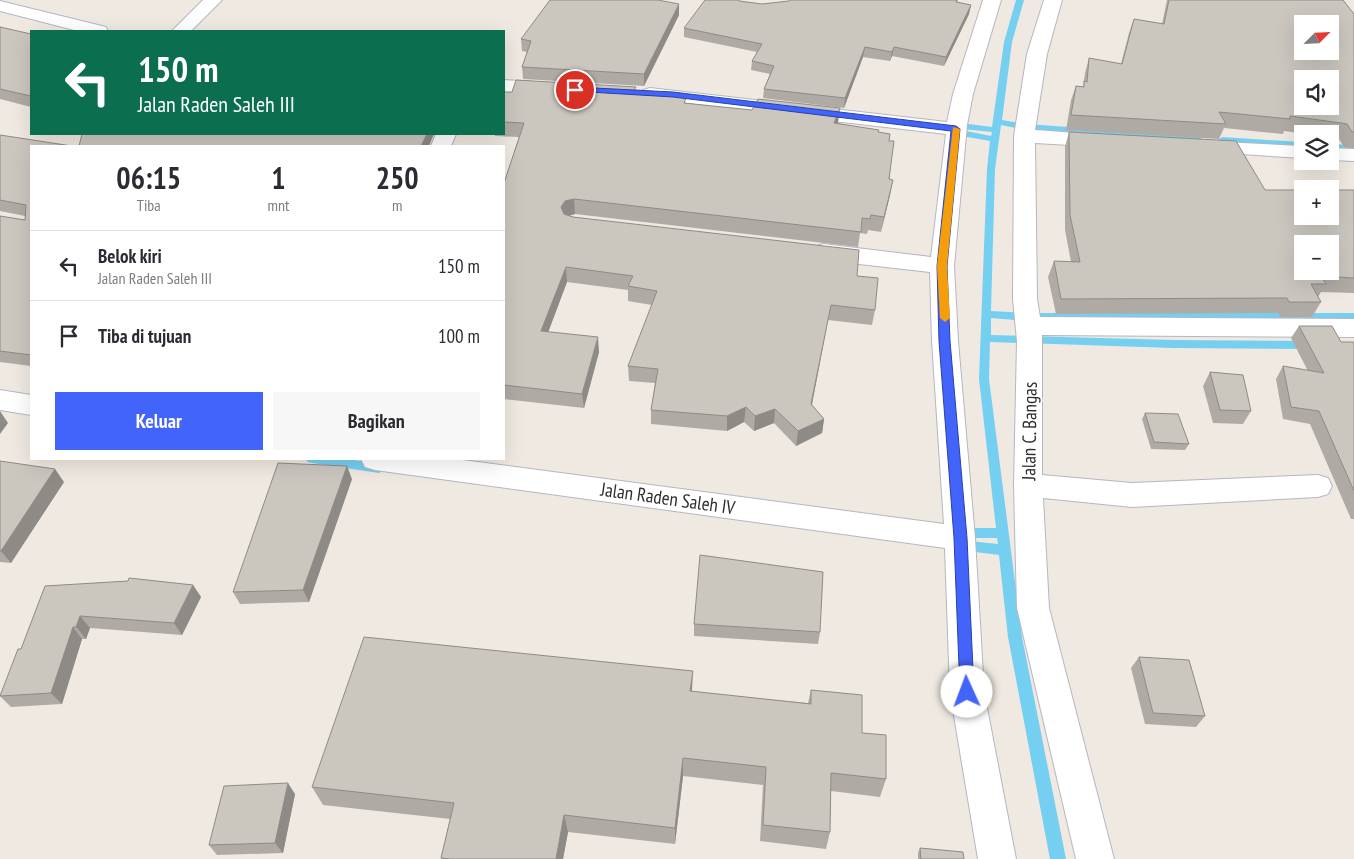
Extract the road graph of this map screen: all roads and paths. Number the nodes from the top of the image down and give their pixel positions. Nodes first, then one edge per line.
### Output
1 (39, 0) edge
2 (214, 0) edge
3 (992, 0) edge
4 (1053, 0) edge
5 (0, 6) edge
6 (26, 13) junction
7 (95, 30) edge
8 (182, 30) edge
9 (505, 86) edge
10 (575, 90) edge
11 (634, 93) edge
12 (956, 129) junction
13 (1024, 136) junction
14 (1124, 142) edge
15 (1183, 145) edge
16 (1294, 152) edge
17 (1339, 154) edge
18 (1354, 155) edge
19 (803, 250) edge
20 (942, 266) junction
21 (1028, 326) junction
22 (1354, 328) edge
23 (0, 400) edge
24 (30, 405) edge
25 (382, 460) edge
26 (1028, 485) junction
27 (1318, 486) dead end
28 (960, 538) junction
29 (996, 859) edge
30 (1095, 859) edge

1 - 6 street
2 - 8 street
3 - 12 street
4 - 13 street, Jalan C. Bangas
5 - 6 street
6 - 7 street
9 - 10 street
11 - 12 street
12 - 20 street
13 - 14 street
13 - 21 street, Jalan C. Bangas
15 - 16 street
17 - 18 street
19 - 20 street
20 - 28 street
21 - 22 street
21 - 26 street, Jalan C. Bangas
23 - 24 street
25 - 28 street, Jalan Raden Saleh IV
26 - 27 street
26 - 30 street, Jalan C. Bangas
28 - 29 street

